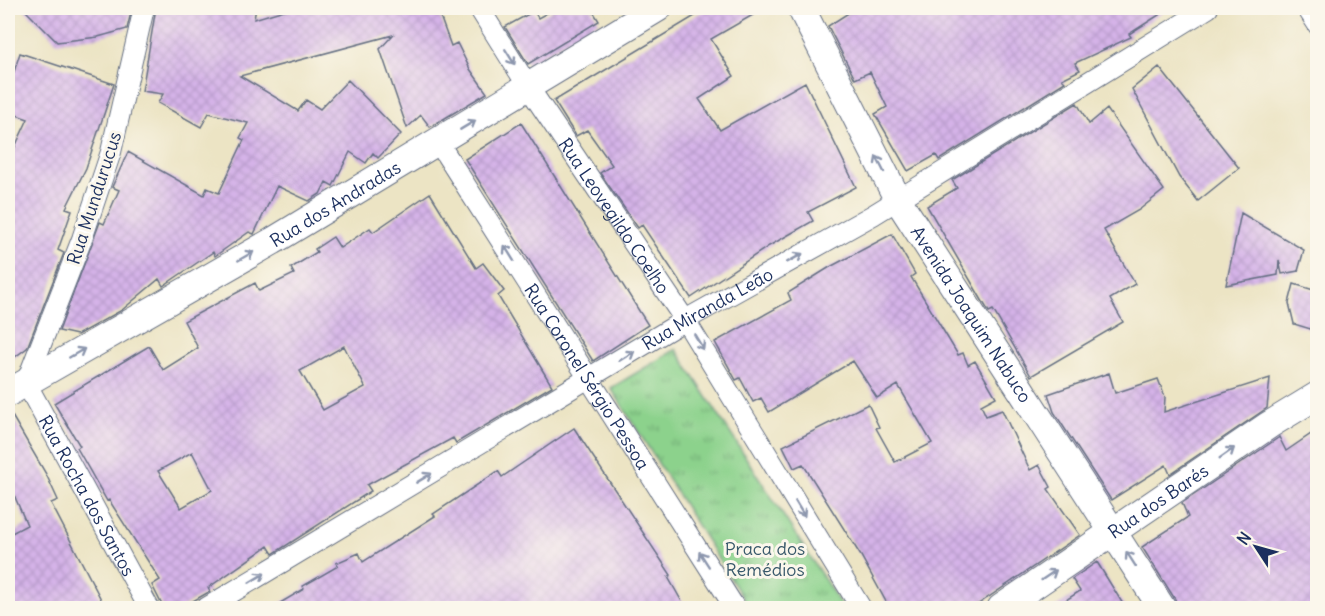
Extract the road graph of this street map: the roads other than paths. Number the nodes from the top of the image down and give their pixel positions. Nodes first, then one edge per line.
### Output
1 (144, 8) edge
2 (479, 8) edge
3 (658, 8) edge
4 (801, 8) edge
5 (1208, 8) edge
6 (1307, 8) edge
7 (1317, 25) edge
8 (529, 88) junction
9 (438, 142) junction
10 (898, 200) junction
11 (685, 320) junction
12 (589, 380) junction
13 (17, 388) edge
14 (1317, 395) edge
15 (1113, 532) junction
16 (149, 609) edge
17 (206, 609) edge
18 (735, 609) edge
19 (861, 609) edge
20 (1001, 609) edge
21 (1162, 609) edge

1 - 13 street, Rua Mundurucus
2 -> 8 street, Rua Leovegildo Coelho
3 - 8 street, Rua dos Andradas
10 -> 4 street, Avenida Joaquim Nabuco
5 - 10 street, Rua Miranda Leão
6 - 7 street
9 -> 8 street, Rua dos Andradas
8 - 11 street, Rua Leovegildo Coelho
12 -> 9 street, Rua Coronel Sérgio Pessoa
13 -> 9 street, Rua dos Andradas
11 -> 10 street, Rua Miranda Leão
10 - 15 street, Avenida Joaquim Nabuco
12 -> 11 street, Rua Miranda Leão
11 -> 19 street, Rua Leovegildo Coelho
17 -> 12 street, Rua Miranda Leão
18 -> 12 street, Rua Coronel Sérgio Pessoa
13 - 16 street, Rua Rocha dos Santos
15 -> 14 street, Rua dos Barés
20 -> 15 street, Rua dos Barés
21 -> 15 street, Avenida Joaquim Nabuco

